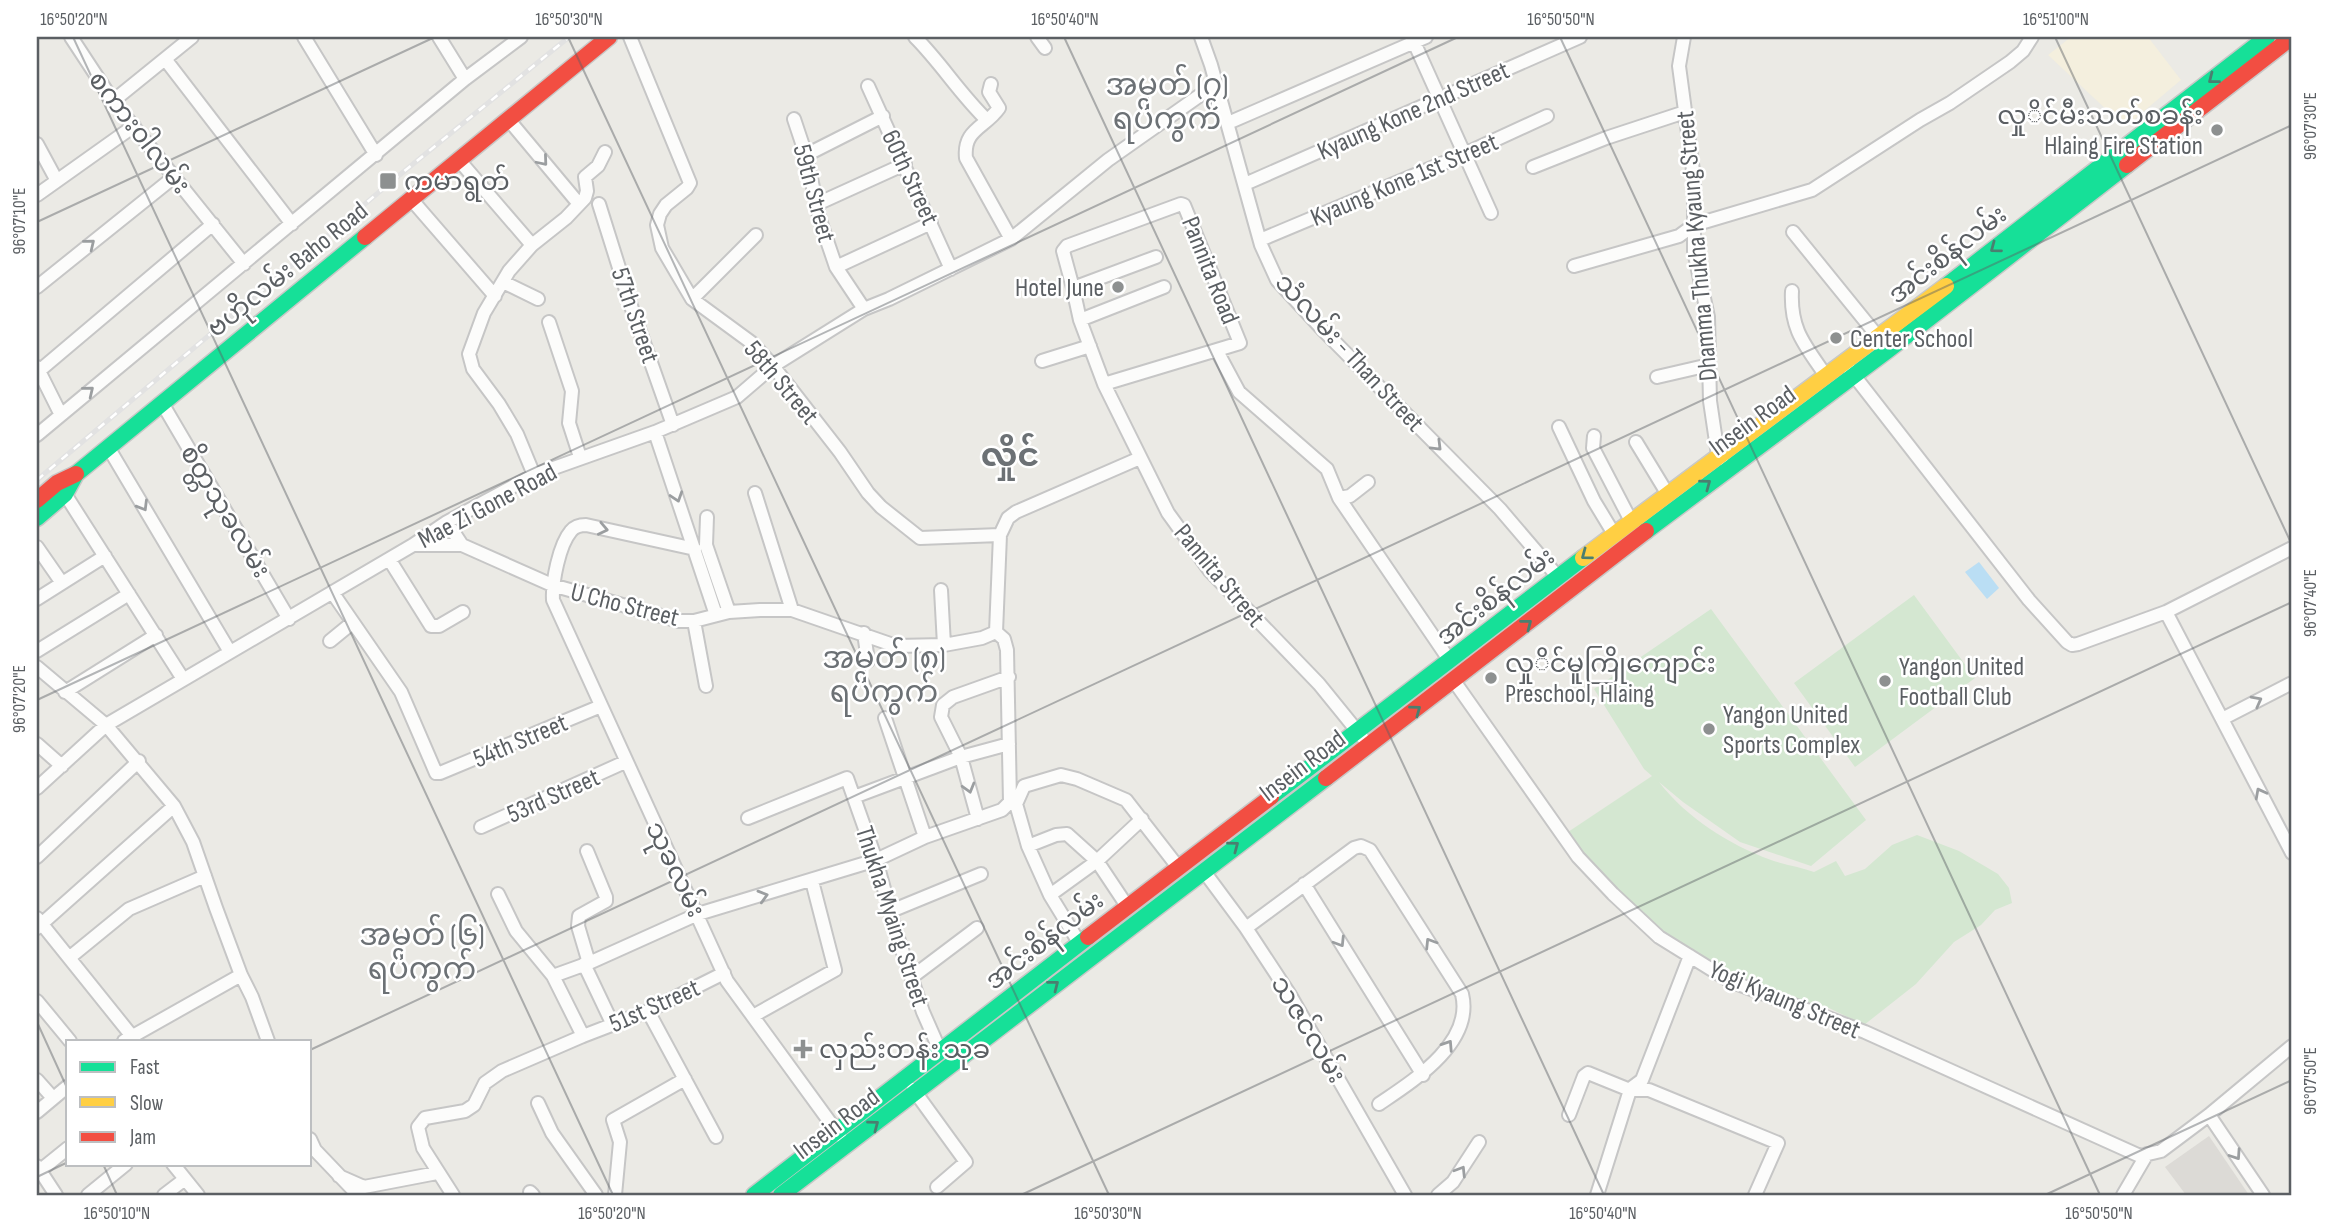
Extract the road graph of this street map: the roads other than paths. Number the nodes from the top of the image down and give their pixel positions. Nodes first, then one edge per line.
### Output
1 (71, 37) edge
2 (192, 37) edge
3 (304, 37) edge
4 (439, 37) edge
5 (521, 37) edge
6 (609, 37) edge
7 (630, 37) edge
8 (915, 37) edge
9 (1037, 37) edge
10 (1200, 37) edge
11 (1580, 37) edge
12 (1684, 37) edge
13 (2032, 37) edge
14 (2267, 37) edge
15 (2287, 38) edge
16 (1420, 39) edge
17 (1045, 48) dead end
18 (165, 59) junction
19 (465, 79) junction
20 (991, 84) dead end
21 (1216, 84) junction
22 (868, 86) dead end
23 (1440, 99) junction
24 (2198, 100) junction
25 (113, 101) junction
26 (1685, 111) junction
27 (883, 116) junction
28 (1547, 116) dead end
29 (508, 119) junction
30 (794, 119) dead end
31 (987, 120) junction
32 (1227, 124) junction
33 (134, 126) junction
34 (37, 144) edge
35 (605, 152) dead end
36 (1466, 154) junction
37 (376, 155) junction
38 (806, 155) junction
39 (458, 159) junction
40 (905, 164) junction
41 (1533, 167) dead end
42 (174, 177) junction
43 (57, 181) junction
44 (1245, 184) junction
45 (37, 195) edge
46 (411, 199) junction
47 (579, 204) junction
48 (599, 204) dead end
49 (817, 204) junction
50 (1491, 213) dead end
51 (931, 223) junction
52 (213, 224) junction
53 (292, 224) junction
54 (1694, 225) junction
55 (1793, 232) dead end
56 (756, 235) dead end
57 (2024, 236) junction
58 (1011, 239) junction
59 (1260, 240) junction
60 (532, 245) junction
61 (1156, 257) dead end
62 (244, 264) junction
63 (1574, 266) dead end
64 (836, 267) junction
65 (951, 269) junction
66 (503, 282) junction
67 (37, 287) edge
68 (1164, 287) dead end
69 (1073, 288) junction
70 (1791, 290) dead end
71 (495, 296) junction
72 (538, 299) dead end
73 (692, 299) junction
74 (864, 309) junction
75 (1080, 320) junction
76 (549, 322) dead end
77 (1879, 338) junction
78 (1090, 346) junction
79 (1217, 351) junction
80 (1042, 361) dead end
81 (1709, 365) junction
82 (773, 366) junction
83 (38, 369) edge
84 (1849, 369) junction
85 (1826, 376) junction
86 (1657, 377) dead end
87 (1104, 383) junction
88 (1806, 401) junction
89 (162, 403) junction
90 (61, 415) junction
91 (673, 425) junction
92 (1559, 427) dead end
93 (655, 432) junction
94 (37, 435) edge
95 (1594, 436) dead end
96 (1636, 442) dead end
97 (107, 447) junction
98 (580, 457) junction
99 (1140, 458) junction
100 (1723, 461) junction
101 (76, 474) junction
102 (534, 475) junction
103 (1368, 482) dead end
104 (755, 493) dead end
105 (1667, 493) junction
106 (65, 494) junction
107 (1339, 498) junction
108 (37, 500) edge
109 (1650, 506) junction
110 (707, 517) dead end
111 (37, 518) edge
112 (1660, 519) junction
113 (447, 522) junction
114 (1623, 532) junction
115 (1000, 535) junction
116 (413, 545) junction
117 (462, 545) junction
118 (37, 547) edge
119 (2292, 548) edge
120 (695, 549) junction
121 (105, 556) junction
122 (389, 559) junction
123 (1555, 579) junction
124 (62, 583) junction
125 (552, 585) junction
126 (941, 590) dead end
127 (332, 592) junction
128 (129, 594) junction
129 (1563, 595) junction
130 (37, 599) edge
131 (792, 610) junction
132 (463, 612) dead end
133 (2166, 612) junction
134 (723, 614) junction
135 (289, 619) junction
136 (694, 621) junction
137 (352, 623) junction
138 (996, 632) junction
139 (864, 633) junction
140 (156, 635) junction
141 (330, 641) dead end
142 (944, 645) junction
143 (37, 652) edge
144 (230, 652) junction
145 (868, 661) dead end
146 (1447, 664) junction
147 (37, 667) edge
148 (1009, 677) junction
149 (183, 679) junction
150 (1454, 681) junction
151 (2292, 682) edge
152 (706, 686) dead end
153 (65, 692) junction
154 (600, 706) junction
155 (885, 718) dead end
156 (2222, 719) junction
157 (106, 725) junction
158 (1357, 731) junction
159 (37, 744) edge
160 (1009, 744) junction
161 (1368, 746) junction
162 (961, 757) junction
163 (139, 761) junction
164 (625, 762) junction
165 (62, 766) junction
166 (905, 779) junction
167 (37, 788) edge
168 (1277, 791) junction
169 (853, 797) junction
170 (174, 806) junction
171 (1288, 806) junction
172 (748, 818) dead end
173 (978, 819) junction
174 (1142, 819) junction
175 (481, 827) dead end
176 (925, 837) junction
177 (1028, 846) junction
178 (587, 851) dead end
179 (2292, 853) edge
180 (37, 857) edge
181 (876, 860) junction
182 (1097, 861) junction
183 (1199, 863) junction
184 (1178, 867) junction
185 (981, 874) dead end
186 (205, 876) junction
187 (811, 881) junction
188 (1304, 884) junction
189 (498, 894) dead end
190 (1050, 895) junction
191 (1127, 906) junction
192 (891, 911) junction
193 (698, 914) junction
194 (38, 923) edge
195 (977, 928) dead end
196 (1246, 928) junction
197 (1080, 944) junction
198 (1690, 956) junction
199 (69, 958) junction
200 (586, 963) junction
201 (724, 973) junction
202 (241, 975) junction
203 (553, 976) junction
204 (912, 977) junction
205 (37, 1001) edge
206 (648, 1011) junction
207 (753, 1016) junction
208 (613, 1024) junction
209 (583, 1036) junction
210 (128, 1038) edge
211 (69, 1040) edge
212 (268, 1040) edge
213 (2292, 1046) edge
214 (941, 1053) junction
215 (1423, 1075) junction
216 (685, 1079) junction
217 (37, 1080) edge
218 (904, 1080) junction
219 (66, 1088) edge
220 (1630, 1090) junction
221 (916, 1093) junction
222 (52, 1098) junction
223 (538, 1103) dead end
224 (1379, 1104) dead end
225 (37, 1112) edge
226 (1569, 1115) dead end
227 (2209, 1115) junction
228 (716, 1137) dead end
229 (842, 1139) junction
230 (1479, 1142) dead end
231 (312, 1143) edge
232 (66, 1149) edge
233 (2147, 1154) junction
234 (124, 1166) edge
235 (175, 1166) edge
236 (38, 1170) edge
237 (437, 1173) junction
238 (339, 1176) junction
239 (185, 1179) junction
240 (937, 1187) dead end
241 (787, 1189) edge
242 (56, 1195) edge
243 (88, 1195) edge
244 (164, 1195) edge
245 (198, 1195) edge
246 (358, 1195) edge
247 (453, 1195) edge
248 (596, 1195) edge
249 (615, 1195) edge
250 (754, 1195) edge
251 (1405, 1195) edge
252 (1438, 1195) edge
253 (1597, 1195) edge
254 (1755, 1195) edge
255 (2123, 1195) edge
256 (2263, 1195) edge

1 - 25 street, စကား၀ါလမ်း
2 - 18 street
3 - 37 street
4 - 19 street
5 - 19 street
6 - 29 main road, ဗဟိုလမ်း Baho Road
7 - 73 street, 58th Street
8 - 31 street
9 - 17 street
10 - 21 street, သံလမ်း - Than Street
11 - 23 street, Kyaung Kone 2nd Street
12 - 26 street, Dhamma Thukha Kyaung Street
13 - 54 street
14 -> 24 main road, အင်းစိန်လမ်း
15 - 24 main road, အင်းစိန်လမ်း
16 - 23 street
16 - 32 street
18 - 25 street
18 - 53 street
19 - 37 street
20 - 31 street
21 - 32 street, သံလမ်း - Than Street
21 - 58 street, Mae Zi Gone Road
22 - 27 street, 60th Street
23 - 36 street
23 - 44 street, Kyaung Kone 2nd Street
24 - 57 main road, အင်းစိန်လမ်း
25 - 33 street, စကား၀ါလမ်း
26 - 41 street
26 - 54 street, Dhamma Thukha Kyaung Street
27 - 38 street
27 - 40 street, 60th Street
28 - 36 street, Kyaung Kone 1st Street
29 - 39 main road, ဗဟိုလမ်း Baho Road
29 -> 47 street
30 - 38 street, 59th Street
31 - 58 street
32 - 44 street, သံလမ်း - Than Street
33 - 42 street, စကား၀ါလမ်း
33 - 43 street
34 - 43 street
35 - 47 street
36 - 50 street
36 - 59 street, Kyaung Kone 1st Street
37 - 53 street
38 - 49 street, 59th Street
39 - 46 main road, ဗဟိုလမ်း Baho Road
39 - 60 street
40 - 49 street
40 - 51 street, 60th Street
42 - 52 street, စကား၀ါလမ်း
67 -> 42 street
43 - 45 street
44 - 59 street, သံလမ်း - Than Street
46 - 71 street
46 - 89 main road, ဗဟိုလမ်း Baho Road
47 - 60 street
48 - 91 street, 57th Street
49 - 64 street, 59th Street
51 - 64 street, 59th Street
51 - 65 street, 60th Street
52 - 62 street, စကား၀ါလမ်း
52 - 83 street
53 - 62 street
54 - 63 street
54 - 81 street, Dhamma Thukha Kyaung Street
55 - 77 street
56 - 73 street
57 -> 77 main road, အင်းစိန်လမ်း
57 - 84 main road
58 - 65 street, Mae Zi Gone Road
59 -> 123 street, သံလမ်း - Than Street
60 - 66 street
61 - 69 street, Pannita Road
90 -> 62 street
64 - 74 street, 59th Street
65 - 74 street, Mae Zi Gone Road
66 - 71 street
66 - 72 street
68 - 75 street, Pannita Road
69 - 75 street, Pannita Street
69 - 79 street, Pannita Road
70 - 85 street
71 - 102 street
73 - 82 street, 58th Street
74 - 82 street, Mae Zi Gone Road
75 - 78 street, Pannita Street
76 - 98 street
77 - 84 main road, အင်းစိန်လမ်း
78 - 80 street
78 - 87 street, Pannita Street
79 - 87 street
79 - 107 street
81 - 86 street
81 - 100 street, Dhamma Thukha Kyaung Street
82 - 91 street, Mae Zi Gone Road
82 - 115 street, 58th Street
83 - 90 street
84 - 85 main road, အင်းစိန်လမ်း
84 - 88 main road, Insein Road
84 - 133 street
85 - 88 main road, အင်းစိန်လမ်း
87 - 99 street, Pannita Street
88 - 100 main road, အင်းစိန်လမ်း
89 - 97 main road, ဗဟိုလမ်း Baho Road
89 - 135 street, စိတ္တသုခလမ်း
90 - 94 street
91 - 93 street, Mae Zi Gone Road
92 - 114 street
93 - 98 street, Mae Zi Gone Road
93 -> 120 street
95 - 114 street
96 - 105 street
97 - 101 main road, ဗဟိုလမ်း Baho Road
97 -> 144 street
98 - 102 street, Mae Zi Gone Road
99 - 115 street
99 - 158 street, Pannita Street
100 - 105 main road, အင်းစိန်လမ်း
112 -> 100 main road, Insein Road
101 - 106 main road, ဗဟိုလမ်း Baho Road
101 - 108 main road
102 - 113 street, Mae Zi Gone Road
103 - 107 street
104 - 131 street
105 - 109 main road, အင်းစိန်လမ်း
106 - 111 main road, ဗဟိုလမ်း Baho Road
106 - 121 street
107 - 146 street
109 - 112 main road
109 - 114 main road, အင်းစိန်လမ်း
110 - 134 street
112 - 114 main road, Insein Road
113 - 116 street, Mae Zi Gone Road
113 - 117 street
114 -> 123 main road, အင်းစိန်လမ်း
114 - 129 main road, Insein Road
115 - 138 street
116 - 117 street, U Cho Street
116 - 122 street, Mae Zi Gone Road
117 - 125 street, U Cho Street
118 - 124 street
119 - 133 street
125 -> 120 street
120 - 134 street
121 - 124 street
121 - 128 street
122 - 127 street, Mae Zi Gone Road
122 - 132 street
123 - 129 main road
123 - 146 main road, အင်းစိန်လမ်း
124 - 130 street
125 - 136 street, U Cho Street
125 - 154 street, သုခလမ်း
126 - 142 street
127 - 135 street, Mae Zi Gone Road
127 - 137 street
128 - 140 street
128 - 143 street
150 -> 129 main road, Insein Road
131 - 134 street, U Cho Street
131 - 139 street, U Cho Street
133 - 156 street
134 - 136 street, U Cho Street
135 - 144 street, Mae Zi Gone Road
136 - 152 street
137 - 141 street
137 - 154 street, 54th Street
138 - 142 street, U Cho Street
138 - 148 street
139 - 142 street, U Cho Street
139 - 145 street
140 - 149 street
140 - 153 street
144 - 149 street, Mae Zi Gone Road
146 - 150 main road
146 - 158 main road, အင်းစိန်လမ်း
147 - 153 street
148 - 160 street
148 - 162 street
149 - 157 street, Mae Zi Gone Road
161 -> 150 main road, Insein Road
150 - 198 street, Yogi Kyaung Street
156 -> 151 street
153 - 157 street
154 - 164 street, သုခလမ်း
155 - 166 street
179 -> 156 street
157 - 163 street
157 - 165 street, Mae Zi Gone Road
158 - 161 street, Pannita Street
158 - 168 main road, အင်းစိန်လမ်း
159 - 165 street
160 - 162 street
160 - 173 street
161 - 171 main road, Insein Road
162 - 166 street
162 -> 173 street
163 - 170 street
163 - 180 street
164 - 175 street, 53rd Street
164 - 193 street, သုခလမ်း
165 - 167 street, Mae Zi Gone Road
166 - 169 street
166 - 176 street
168 - 171 main road
168 - 183 main road, အင်းစိန်လမ်း
169 - 172 street, Thukha Myaing Street
169 - 181 street, Thukha Myaing Street
170 - 186 street
170 - 194 street
183 -> 171 main road, Insein Road
173 - 176 street
174 - 177 street
174 - 182 street
174 - 184 street
176 - 181 street
177 - 182 street
177 - 190 street
178 - 200 street
181 - 187 street
181 - 192 street, Thukha Myaing Street
182 - 190 street
182 - 191 street
183 - 184 main road, အင်းစိန်လမ်း
183 - 196 street, သဇင်လမ်း
221 -> 183 main road, Insein Road
184 - 191 main road, အင်းစိန်လမ်း
185 - 192 street
186 - 199 street
186 - 202 street
193 -> 187 street
187 - 207 street
188 - 196 street
188 -> 215 street
215 -> 188 street
189 - 203 street
190 - 197 street
191 - 197 main road, အင်းစိန်လမ်း
192 - 204 street, Thukha Myaing Street
193 - 200 street
193 - 201 street, သုခလမ်း
194 - 199 street
195 - 204 street
196 - 251 street, သဇင်လမ်း
197 - 214 main road, အင်းစိန်လမ်း
198 - 220 street
198 - 233 street, Yogi Kyaung Street
199 - 210 street
200 - 203 street
200 - 208 street
201 - 206 street, 51st Street
201 - 207 street, သုခလမ်း
202 - 210 street
202 - 212 street
203 - 209 street
204 - 214 street, Thukha Myaing Street
205 - 211 street
206 - 208 street, 51st Street
206 - 216 street
207 - 229 street, သုခလမ်း
208 - 209 street, 51st Street
209 - 237 street, 51st Street
213 - 227 street
214 - 218 main road, အင်းစိန်လမ်း
215 - 224 street
216 - 228 street
216 - 249 street
217 - 222 street
218 - 221 street
218 - 229 main road, အင်းစိန်လမ်း
219 - 222 street
220 - 226 street
220 - 253 street
220 - 254 street
229 -> 221 main road, Insein Road
221 - 240 street
222 - 225 street
223 - 248 street
227 - 233 street
227 -> 256 street
229 - 241 main road, အင်းစိန်လမ်း
252 -> 230 street
231 - 238 street
232 - 236 street
233 - 255 street
234 - 243 street
235 - 239 street
236 - 242 street
237 - 238 street
237 - 247 street
238 - 246 street
239 - 244 street
239 - 245 street
241 - 250 main road, အင်းစိန်လမ်း

